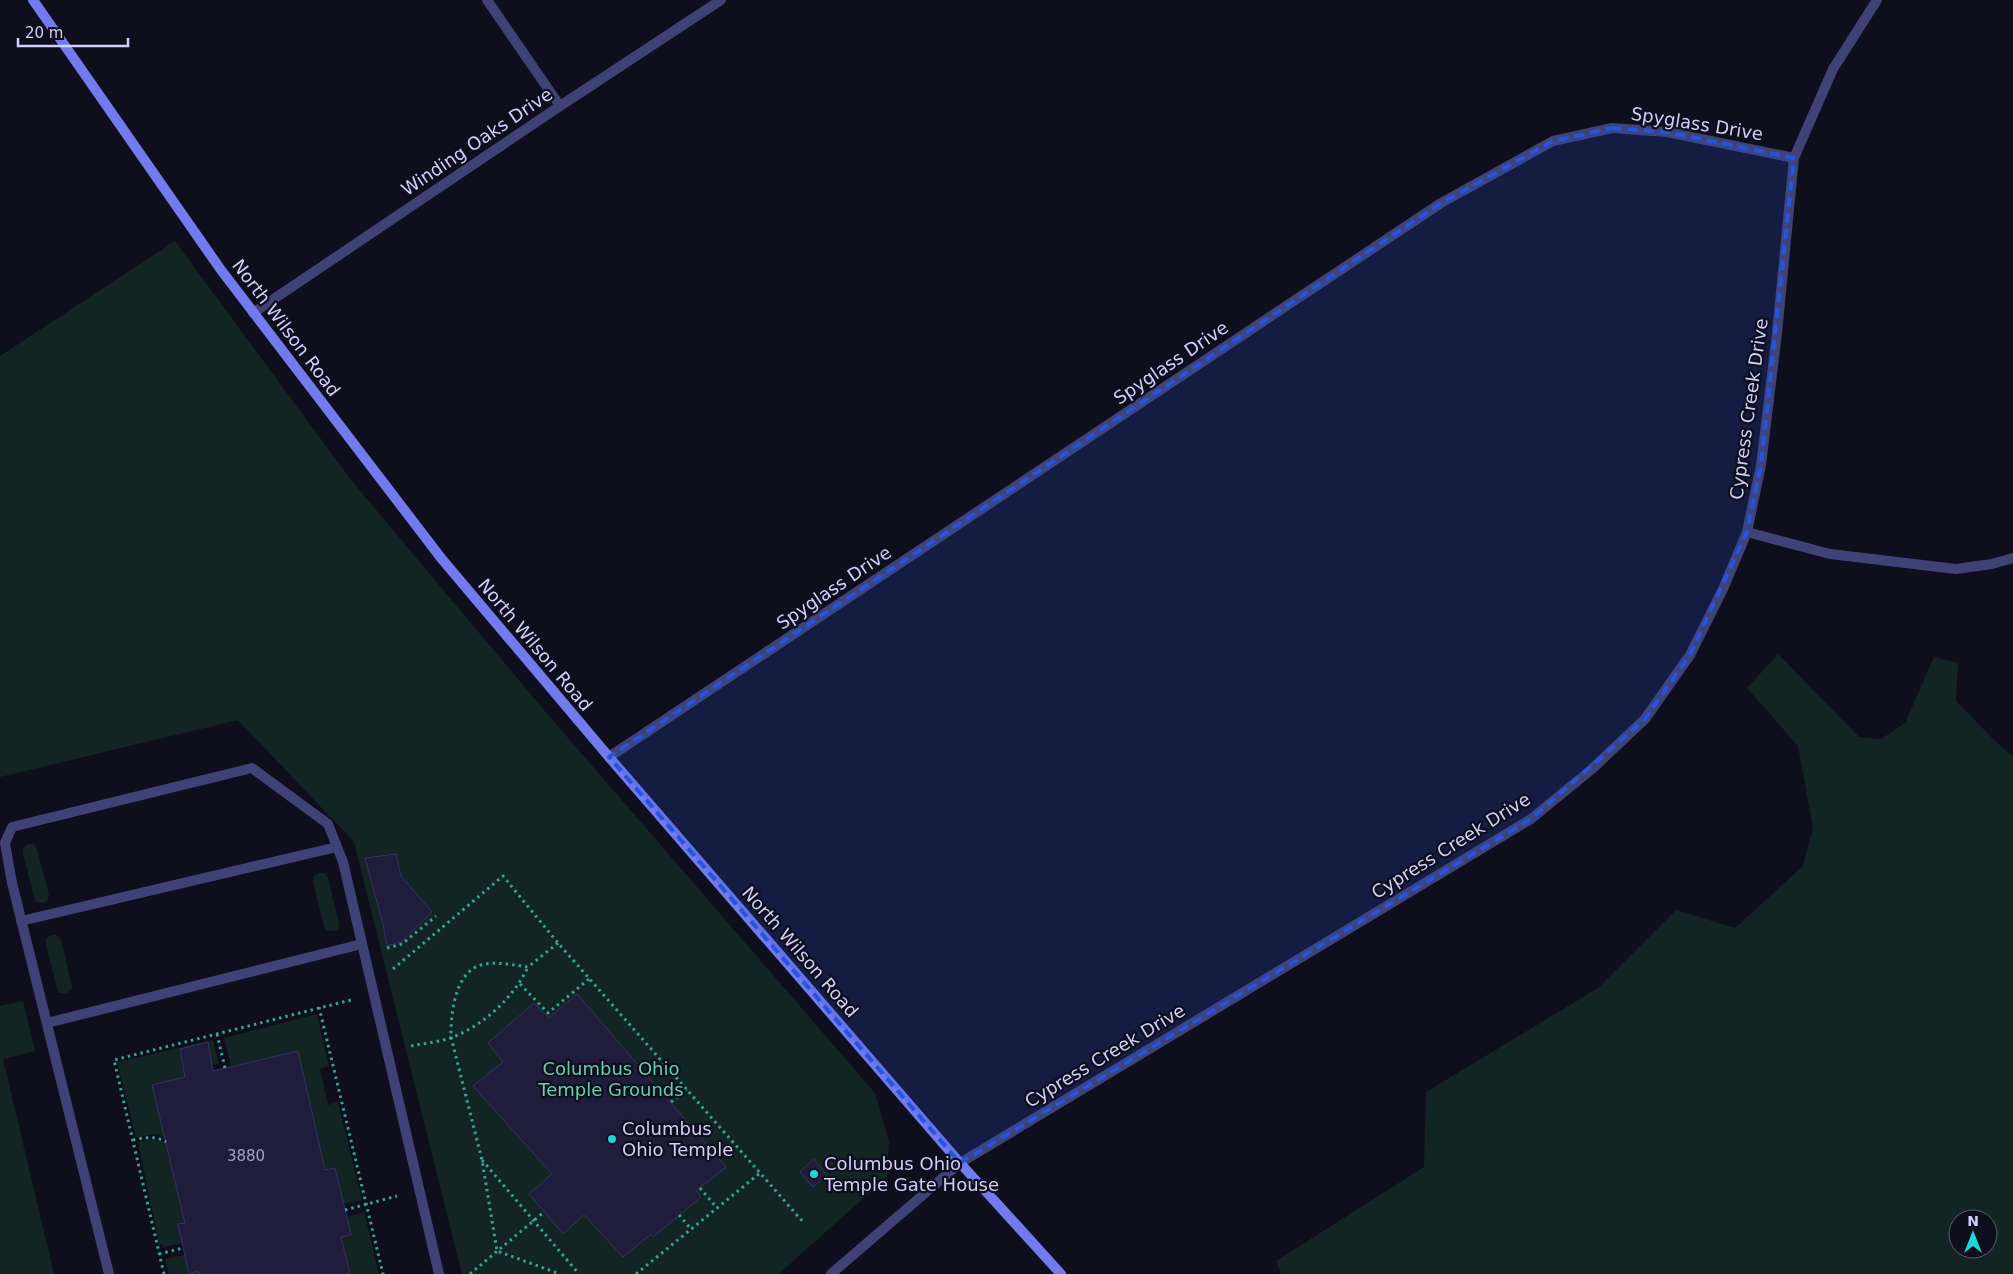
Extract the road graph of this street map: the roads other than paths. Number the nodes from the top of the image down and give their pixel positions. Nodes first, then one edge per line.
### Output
1 (33, 0) edge
2 (487, 0) edge
3 (721, 0) edge
4 (1877, 0) edge
5 (560, 106) junction
6 (1794, 158) junction
7 (253, 313) junction
8 (1747, 532) junction
9 (2013, 558) edge
10 (609, 757) junction
11 (337, 847) junction
12 (21, 921) junction
13 (362, 944) junction
14 (47, 1023) junction
15 (960, 1163) junction
16 (109, 1274) edge
17 (439, 1274) edge
18 (831, 1274) edge
19 (1061, 1274) edge

1 - 7 main road, North Wilson Road
2 - 5 street
3 - 5 street, Winding Oaks Drive
4 - 6 street, Cypress Creek Drive
5 - 7 street, Winding Oaks Drive
6 - 8 street, Cypress Creek Drive
6 - 10 street, Spyglass Drive
7 - 10 main road, North Wilson Road
8 - 9 street
8 - 15 street, Cypress Creek Drive
10 - 15 main road, North Wilson Road
11 - 12 street
11 - 12 street
11 - 13 street
12 - 14 street
13 - 14 street
13 - 17 street
14 - 16 street
15 - 18 street, Cypress Creek Drive
15 - 19 main road, North Wilson Road

